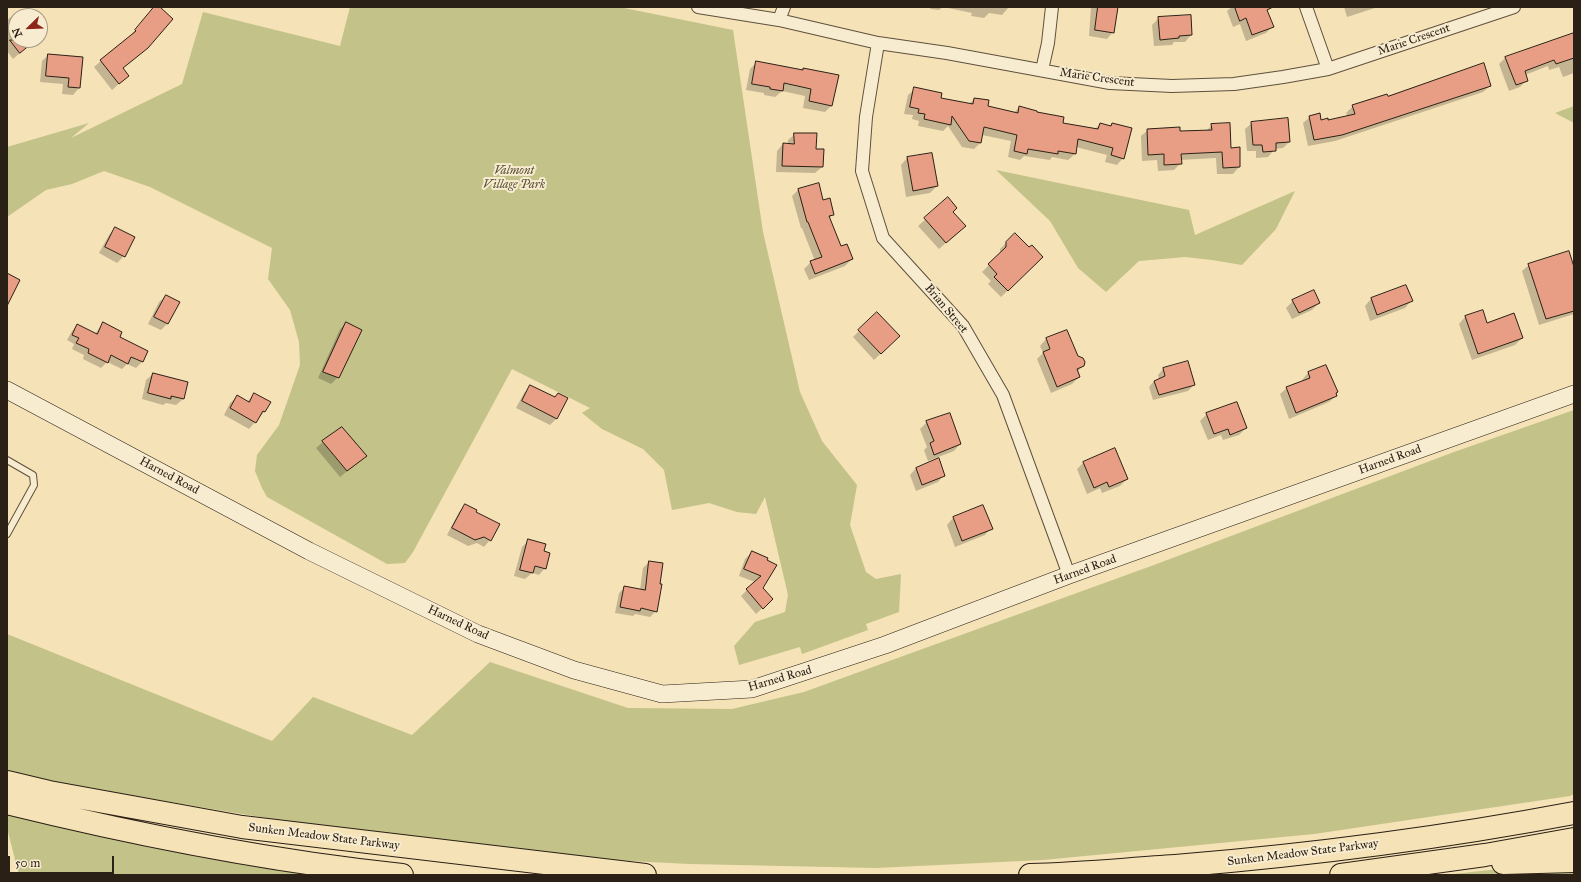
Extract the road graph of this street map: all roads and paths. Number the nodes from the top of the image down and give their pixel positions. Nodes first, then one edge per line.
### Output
1 (698, 7) edge
2 (784, 7) edge
3 (1052, 7) edge
4 (1306, 7) edge
5 (1514, 7) edge
6 (780, 20) junction
7 (878, 43) junction
8 (1328, 69) junction
9 (1042, 70) junction
10 (7, 390) edge
11 (1574, 394) edge
12 (7, 460) edge
13 (7, 534) edge
14 (1069, 575) junction
15 (7, 782) edge
16 (1574, 801) edge
17 (7, 803) edge
18 (1574, 813) edge
19 (1428, 837) junction
20 (1574, 839) edge
21 (1574, 861) edge
22 (1430, 863) junction
23 (402, 875) edge
24 (644, 875) edge
25 (1030, 875) edge
26 (1341, 875) edge

1 - 6 street, Marie Crescent
2 - 6 street
3 - 9 street
4 - 8 street
5 - 8 street, Marie Crescent
6 - 7 street, Marie Crescent
7 - 9 street, Marie Crescent
7 - 14 street, Brian Street
8 - 9 street, Marie Crescent
10 - 14 main road, Harned Road
11 - 14 main road, Harned Road
12 - 13 lane
15 - 24 highway, Sunken Meadow State Parkway
16 - 19 highway
17 - 23 highway
18 - 19 highway, Sunken Meadow State Parkway
19 - 25 highway, Sunken Meadow State Parkway
20 - 22 highway
21 - 22 highway
22 - 26 highway

